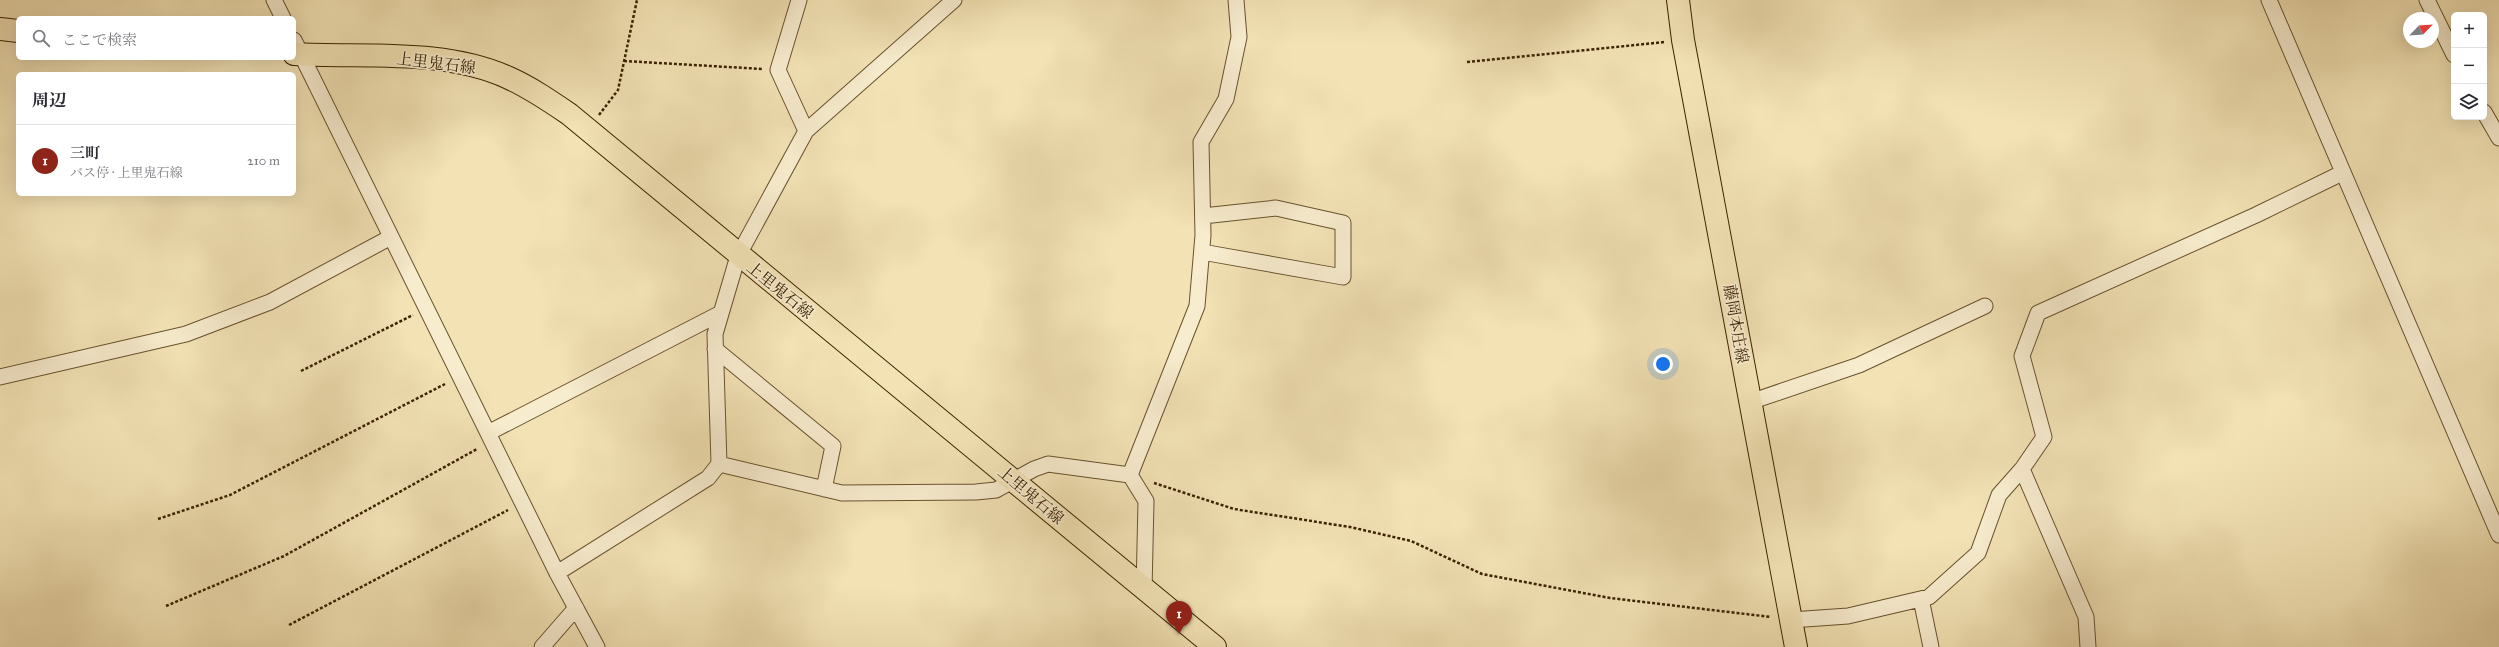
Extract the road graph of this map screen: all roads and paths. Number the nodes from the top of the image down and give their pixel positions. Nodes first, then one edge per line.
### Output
1 (274, 0) edge
2 (637, 0) edge
3 (799, 0) edge
4 (954, 0) edge
5 (1236, 0) edge
6 (1678, 0) edge
7 (2269, 0) edge
8 (2426, 0) edge
9 (282, 16) edge
10 (0, 29) edge
11 (16, 31) edge
12 (1683, 40) junction
13 (296, 49) edge
14 (2451, 49) edge
15 (624, 61) junction
16 (1467, 62) dead end
17 (778, 70) junction
18 (2487, 117) edge
19 (589, 130) junction
20 (806, 131) junction
21 (2499, 138) edge
22 (2342, 173) junction
23 (1203, 216) junction
24 (391, 237) junction
25 (1202, 252) junction
26 (738, 256) junction
27 (1985, 306) dead end
28 (426, 309) junction
29 (719, 314) junction
30 (715, 349) junction
31 (302, 371) dead end
32 (460, 376) junction
33 (0, 377) edge
34 (1750, 402) junction
35 (490, 437) junction
36 (719, 464) junction
37 (2022, 469) junction
38 (1130, 475) junction
39 (1014, 480) junction
40 (824, 489) junction
41 (523, 503) junction
42 (158, 519) dead end
43 (2499, 535) edge
44 (557, 573) junction
45 (1144, 591) junction
46 (1921, 599) junction
47 (166, 606) dead end
48 (576, 608) junction
49 (1791, 620) junction
50 (289, 625) dead end
51 (1205, 643) edge
52 (542, 647) edge
53 (597, 647) edge
54 (1796, 647) edge
55 (1931, 647) edge
56 (2088, 647) edge

1 - 9 street
2 - 15 path
3 - 17 street
4 - 20 street
5 - 23 street
6 - 12 main road, 藤岡本庄線
7 - 22 street
8 - 14 street
10 - 11 main road
12 - 16 path
12 - 34 main road, 藤岡本庄線
13 - 19 main road, 上里鬼石線
13 - 24 street
15 - 17 path
15 - 19 path
17 - 20 street
18 - 21 street
19 - 26 main road, 上里鬼石線
20 - 26 street
22 - 37 street
22 - 43 street
23 - 25 street
23 - 25 street
24 - 28 street
24 - 33 street
25 - 38 street
26 - 29 street
26 - 39 main road, 上里鬼石線
27 - 34 street
28 - 31 path
28 - 32 street
29 - 30 street
29 - 35 street
30 - 36 street
30 - 40 street
32 - 35 street
32 - 42 path
34 - 49 main road, 藤岡本庄線
35 - 41 street
35 - 47 path
36 - 40 street
36 - 44 street
37 - 46 street
37 - 56 street
38 - 39 street
38 - 45 street
38 - 49 path
39 - 40 street
39 - 45 main road, 上里鬼石線
41 - 44 street
41 - 50 path
44 - 48 street
45 - 51 main road, 上里鬼石線
46 - 49 street
46 - 55 street
48 - 52 street
48 - 53 street
49 - 54 main road, 藤岡本庄線

